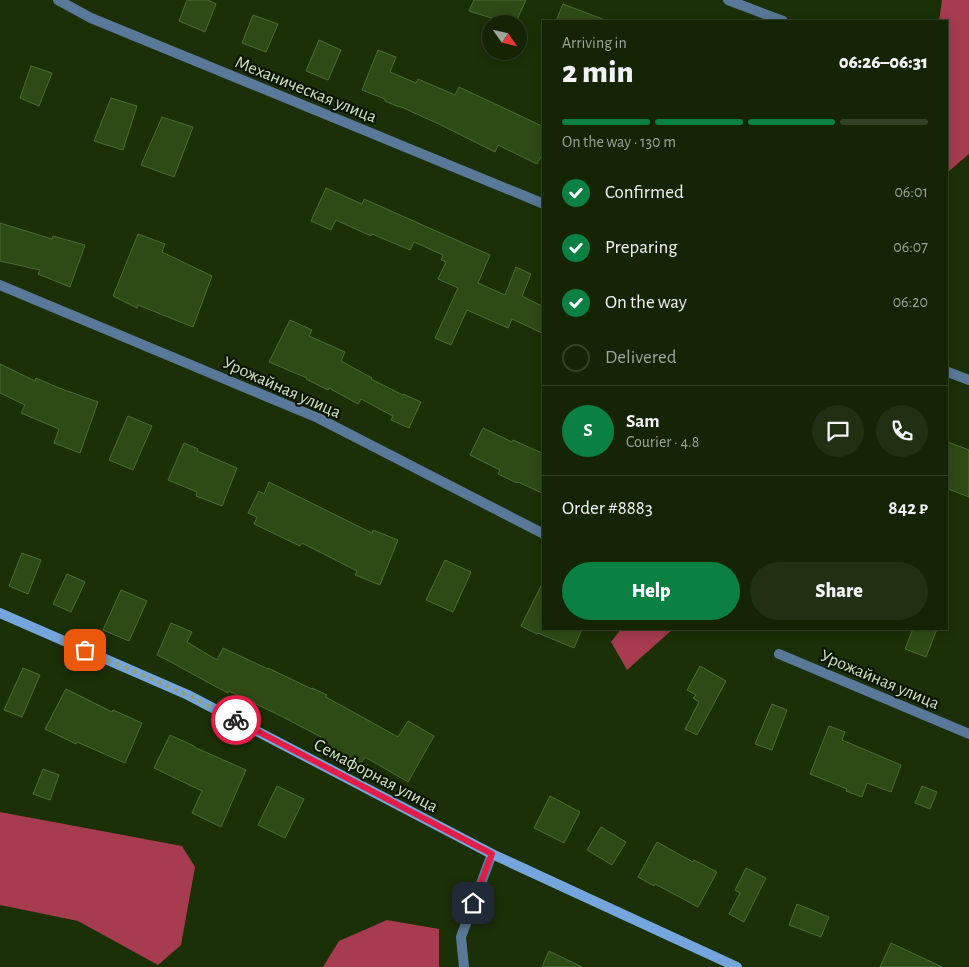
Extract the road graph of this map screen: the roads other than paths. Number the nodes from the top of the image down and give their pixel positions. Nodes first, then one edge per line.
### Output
1 (58, 0) edge
2 (728, 0) edge
3 (780, 20) edge
4 (542, 203) edge
5 (0, 285) edge
6 (948, 372) edge
7 (969, 380) edge
8 (542, 533) edge
9 (0, 613) edge
10 (778, 654) dead end
11 (969, 734) edge
12 (492, 854) junction
13 (464, 967) edge
14 (737, 967) edge

1 - 4 street, Механическая улица
2 - 3 street
5 - 8 street, Урожайная улица
6 - 7 street
9 - 12 street, Семафорная улица
10 - 11 street, Урожайная улица
12 - 13 street
12 - 14 street, Семафорная улица

